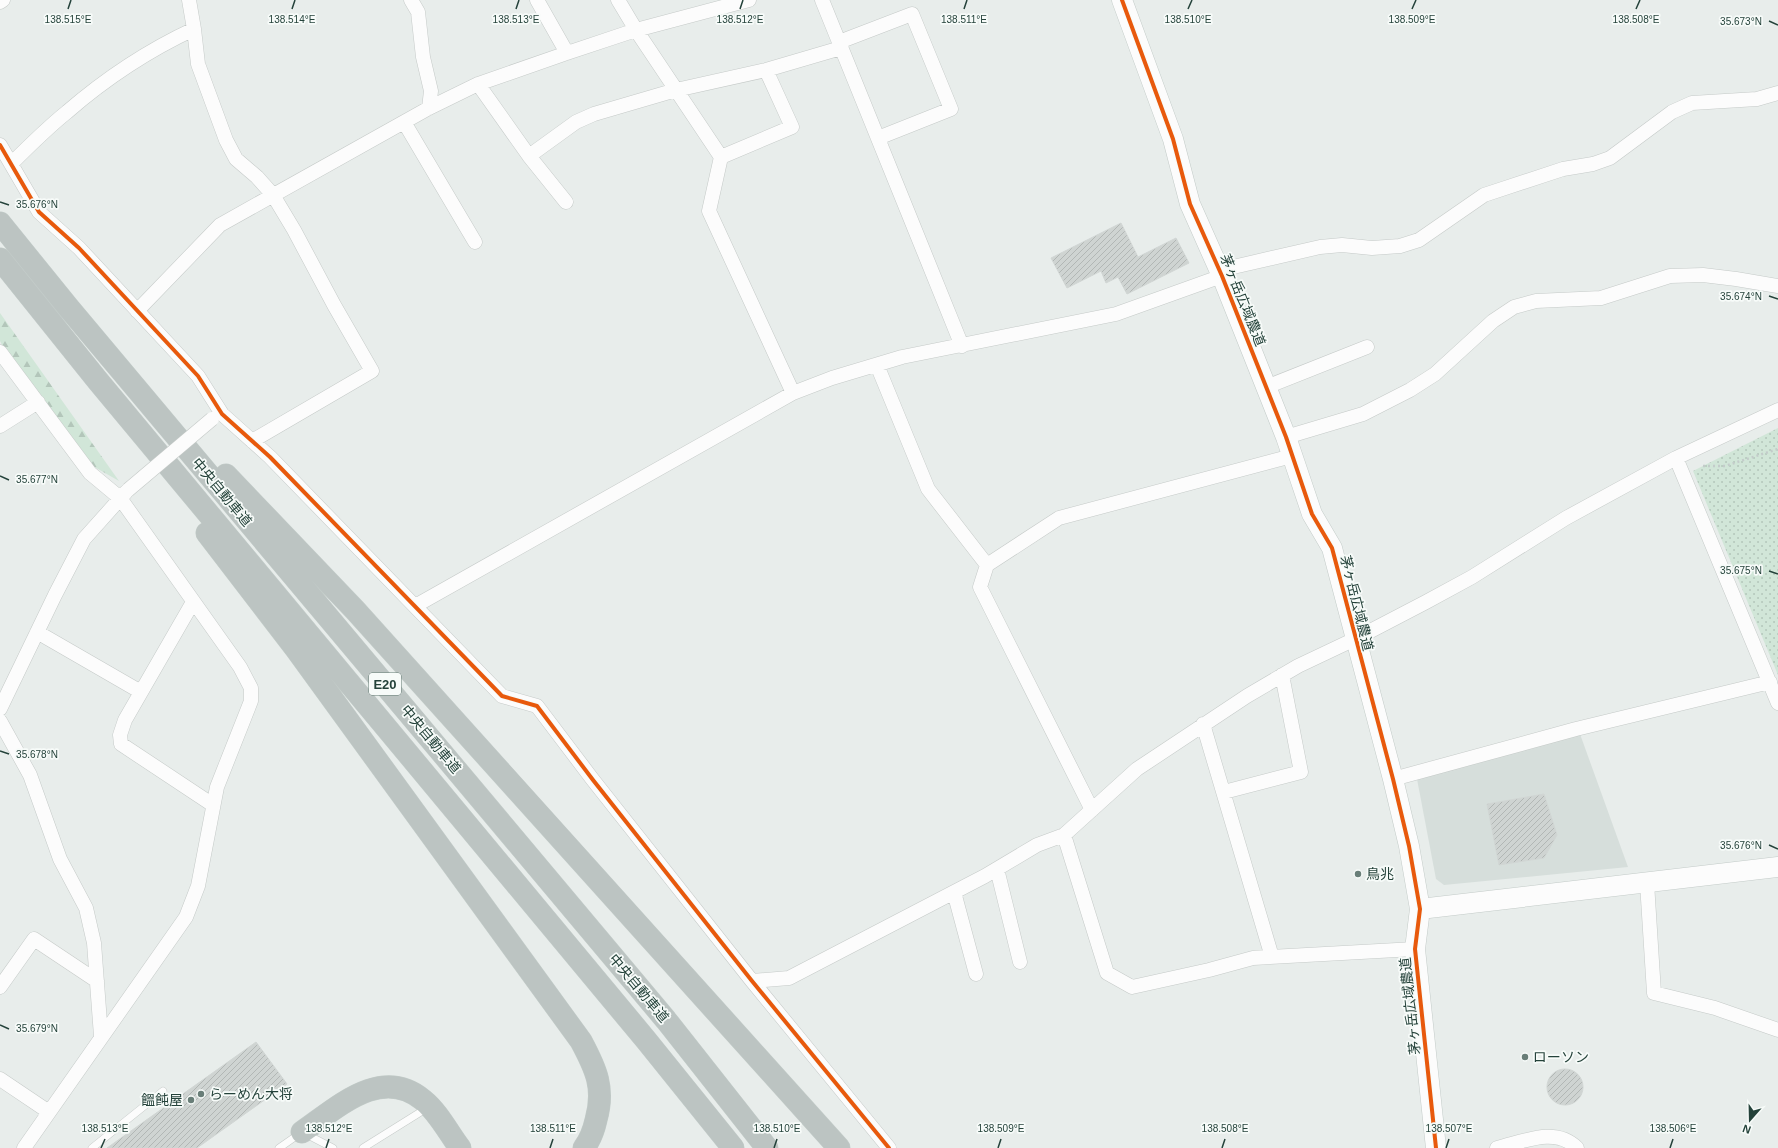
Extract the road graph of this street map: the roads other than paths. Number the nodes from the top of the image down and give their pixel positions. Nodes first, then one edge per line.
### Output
1 (3, 0) edge
2 (189, 0) edge
3 (411, 0) edge
4 (537, 0) edge
5 (618, 0) edge
6 (749, 0) edge
7 (822, 0) edge
8 (1122, 0) edge
9 (0, 2) edge
10 (194, 29) junction
11 (636, 30) junction
12 (840, 45) junction
13 (567, 53) junction
14 (766, 70) junction
15 (478, 84) junction
16 (676, 90) junction
17 (1778, 93) edge
18 (429, 108) junction
19 (404, 122) junction
20 (878, 138) junction
21 (0, 145) edge
22 (529, 156) junction
23 (721, 157) junction
24 (11, 164) junction
25 (273, 195) junction
26 (566, 202) dead end
27 (0, 223) edge
28 (475, 242) dead end
29 (0, 259) edge
30 (1221, 273) junction
31 (1778, 286) edge
32 (68, 307) junction
33 (137, 310) junction
34 (962, 346) junction
35 (1367, 347) dead end
36 (0, 352) edge
37 (877, 365) junction
38 (98, 381) junction
39 (1266, 387) junction
40 (792, 393) junction
41 (38, 402) junction
42 (1778, 410) edge
43 (217, 417) junction
44 (0, 426) edge
45 (252, 441) junction
46 (1289, 446) junction
47 (1676, 458) junction
48 (124, 494) junction
49 (987, 565) junction
50 (193, 602) junction
51 (415, 606) junction
52 (37, 632) junction
53 (1355, 639) junction
54 (1282, 675) junction
55 (1770, 682) junction
56 (141, 692) junction
57 (1778, 703) edge
58 (0, 708) edge
59 (0, 721) edge
60 (1203, 724) junction
61 (1393, 779) junction
62 (1224, 792) junction
63 (213, 805) junction
64 (1092, 810) junction
65 (1064, 835) junction
66 (1778, 867) edge
67 (997, 869) junction
68 (1647, 883) junction
69 (954, 892) junction
70 (1420, 909) junction
71 (1415, 948) junction
72 (1272, 957) junction
73 (1020, 962) dead end
74 (976, 974) dead end
75 (97, 980) junction
76 (752, 981) junction
77 (0, 988) edge
78 (1778, 1030) edge
79 (101, 1036) junction
80 (0, 1079) edge
81 (163, 1091) dead end
82 (430, 1107) junction
83 (49, 1112) junction
84 (302, 1132) junction
85 (24, 1148) edge
86 (92, 1148) edge
87 (279, 1148) edge
88 (333, 1148) edge
89 (363, 1148) edge
90 (460, 1148) edge
91 (584, 1148) edge
92 (733, 1148) edge
93 (767, 1148) edge
94 (839, 1148) edge
95 (888, 1148) edge
96 (1436, 1148) edge
97 (1497, 1148) edge
98 (1577, 1148) edge

1 - 9 street
2 - 10 street
3 - 18 street
4 - 13 street
5 - 11 street
6 - 11 street
7 - 12 street
8 - 30 street, 茅ヶ岳広域農道
10 - 24 street
10 - 25 street
11 - 13 street
11 - 16 street
12 - 14 street
12 - 20 street
12 - 20 street
13 - 15 street
14 - 16 street
14 - 23 street
15 - 18 street
15 - 22 street
16 - 22 street
16 - 23 street
17 - 30 street
18 - 19 street
19 - 25 street
19 - 28 street
20 - 34 street
21 - 24 street
22 - 26 street
23 - 40 street
24 - 33 street
25 - 33 street
25 - 45 street
27 - 32 highway, 中央自動車道 / E20
29 - 38 highway, 中央自動車道 / E20
30 - 34 street
30 - 39 street, 茅ヶ岳広域農道
31 - 46 street
32 - 93 highway, 中央自動車道 / E20
32 - 94 highway
33 - 43 street
34 - 37 street
35 - 39 street
36 - 41 street
37 - 40 street
37 - 49 street
38 - 91 highway
38 - 92 highway, 中央自動車道 / E20
39 - 46 street, 茅ヶ岳広域農道
40 - 51 street
41 - 44 street
41 - 48 street
42 - 47 street
43 - 45 street
43 - 48 street, bridge
45 - 51 street
46 - 49 street
46 - 53 street, 茅ヶ岳広域農道
47 - 53 street
47 - 55 street
48 - 50 street
48 - 52 street
49 - 64 street
50 - 56 street
50 - 63 street
51 - 76 street
52 - 56 street
52 - 58 street
53 - 54 street
53 - 61 street, 茅ヶ岳広域農道
54 - 60 street
54 - 62 street
55 - 57 street
55 - 61 street
56 - 63 street
59 - 75 street
60 - 62 street
60 - 64 street
61 - 70 street, 茅ヶ岳広域農道
62 - 72 street
63 - 79 street
64 - 65 street
65 - 67 street
65 - 72 street
66 - 68 street
67 - 69 street
67 - 73 street
68 - 70 street
68 - 78 street
69 - 74 street
69 - 76 street
70 - 71 street, 茅ヶ岳広域農道
71 - 72 street
71 - 96 street, 茅ヶ岳広域農道
75 - 77 street
75 - 79 street
76 - 95 street
79 - 83 street
80 - 83 street
81 - 86 lane
82 - 84 highway
82 - 89 lane
82 - 90 highway
83 - 85 street
84 - 87 lane
84 - 88 lane
97 - 98 street

